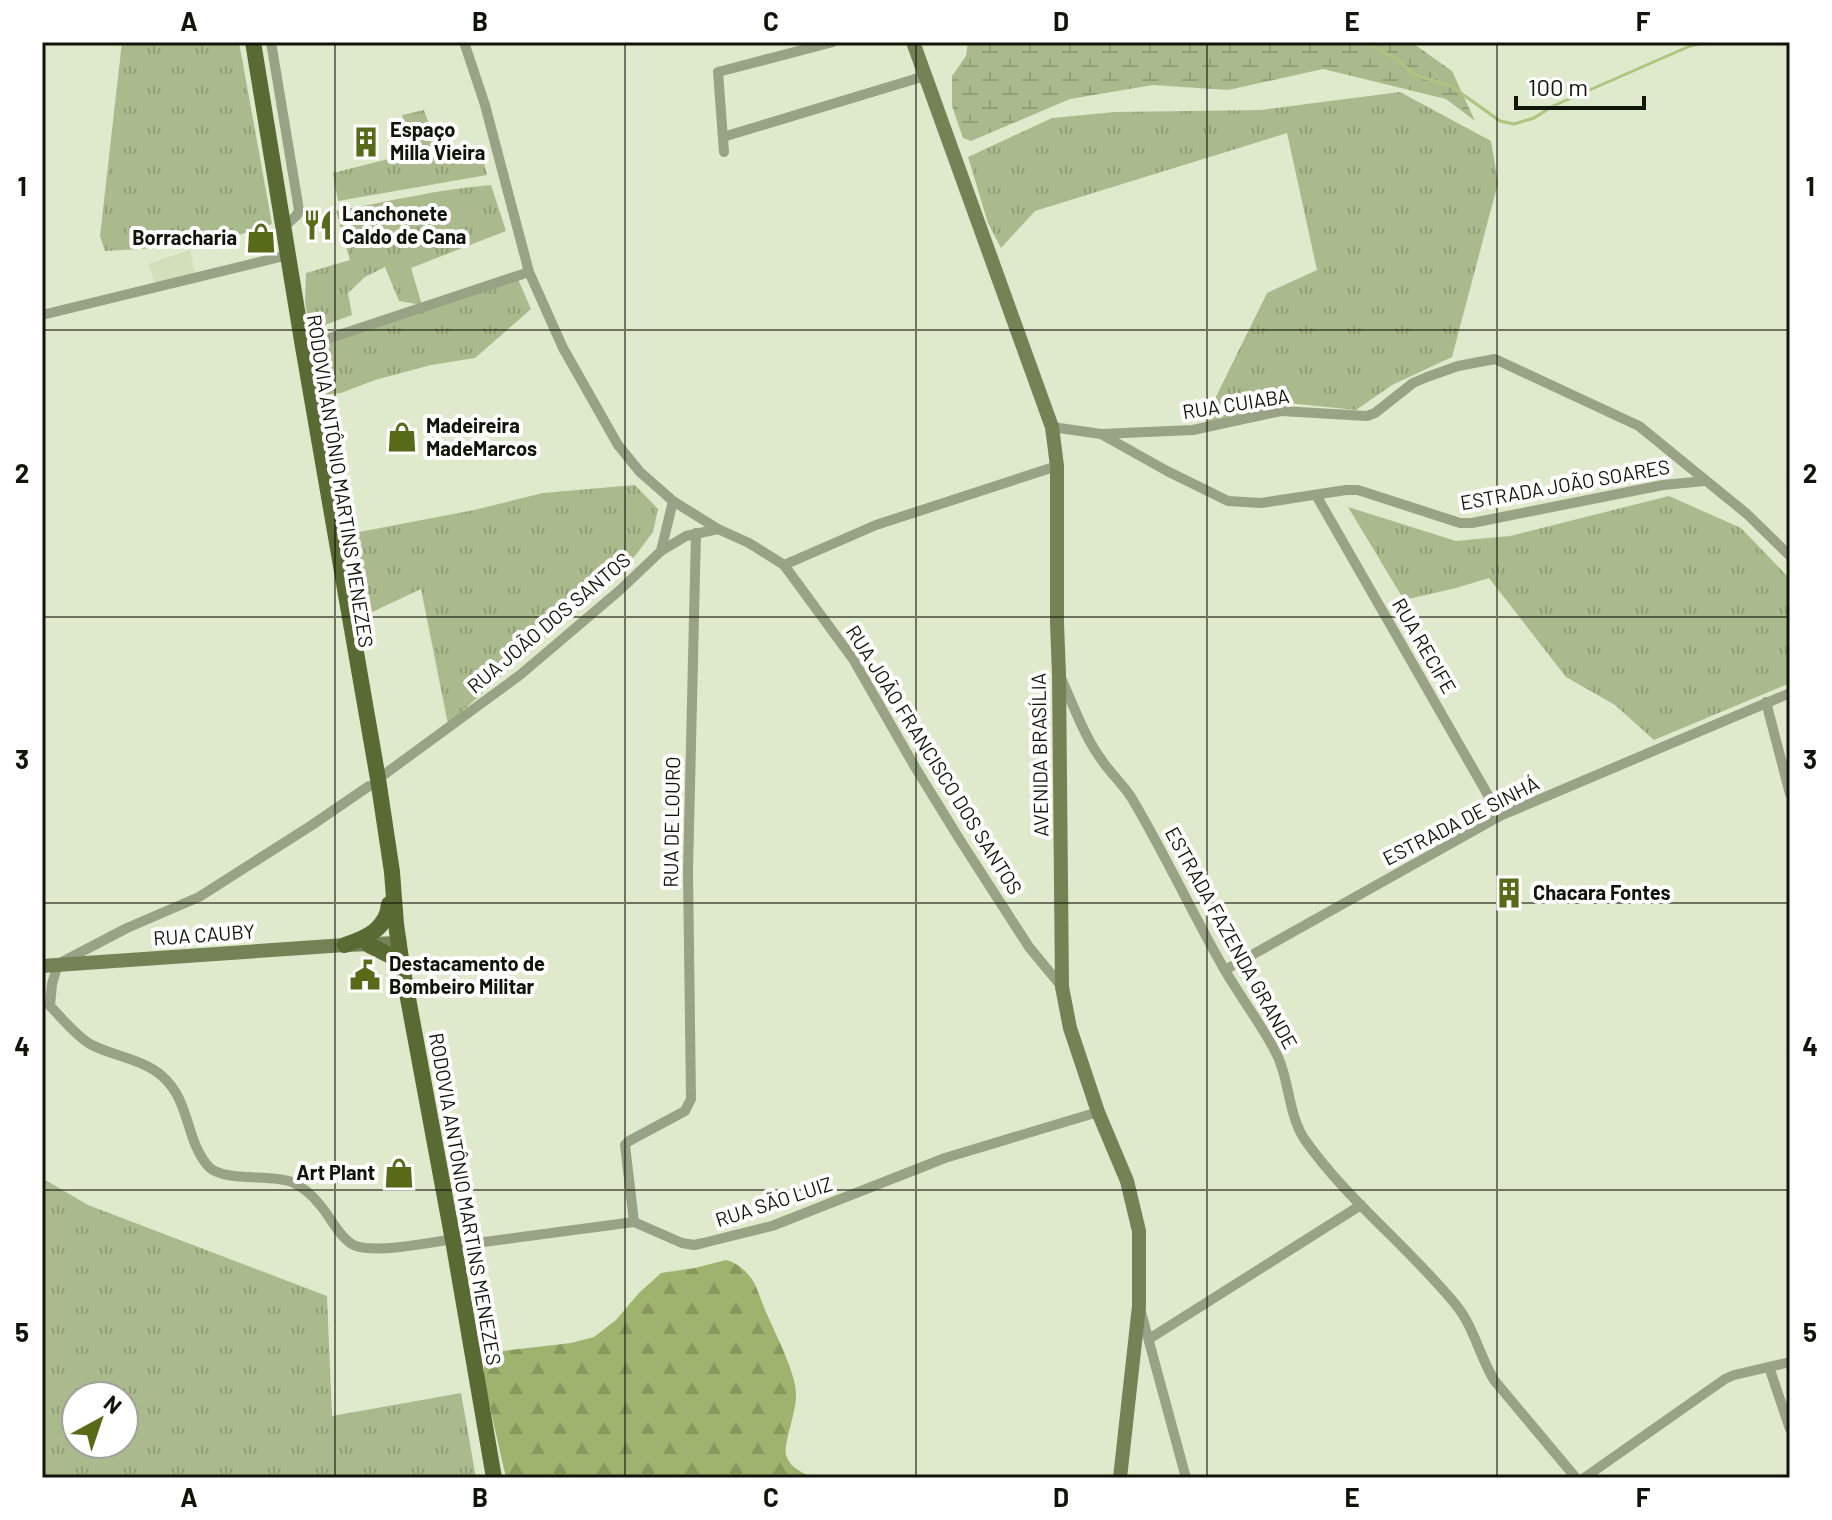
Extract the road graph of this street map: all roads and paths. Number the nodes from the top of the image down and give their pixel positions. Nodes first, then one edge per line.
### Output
1 (251, 42) edge
2 (271, 42) edge
3 (464, 42) edge
4 (833, 42) edge
5 (913, 42) edge
6 (925, 76) junction
7 (723, 137) junction
8 (724, 152) dead end
9 (285, 226) junction
10 (284, 256) junction
11 (529, 272) junction
12 (42, 315) edge
13 (303, 347) junction
14 (1052, 427) junction
15 (1101, 434) junction
16 (1057, 466) junction
17 (1705, 481) junction
18 (1316, 495) junction
19 (673, 501) junction
20 (718, 529) junction
21 (696, 533) junction
22 (661, 551) junction
23 (1790, 556) edge
24 (784, 565) junction
25 (1059, 675) junction
26 (1790, 693) edge
27 (1766, 702) junction
28 (374, 782) junction
29 (1790, 794) edge
30 (1500, 816) junction
31 (389, 904) junction
32 (398, 935) junction
33 (345, 945) junction
34 (369, 945) junction
35 (58, 964) junction
36 (42, 966) edge
37 (402, 966) junction
38 (1225, 970) junction
39 (1062, 987) junction
40 (42, 996) edge
41 (50, 1006) junction
42 (1098, 1112) junction
43 (1361, 1205) junction
44 (634, 1222) junction
45 (454, 1243) junction
46 (1139, 1306) junction
47 (1149, 1339) junction
48 (1790, 1362) edge
49 (1769, 1367) junction
50 (1790, 1429) edge
51 (494, 1478) edge
52 (1120, 1478) edge
53 (1186, 1478) edge
54 (1576, 1478) edge
55 (1584, 1478) edge

1 - 9 main road, RODOVIA ANTÔNIO MARTINS MENEZES
1 - 10 main road, RODOVIA ANTÔNIO MARTINS MENEZES
2 - 9 street
3 - 11 street, RUA JOÃO FRANCISCO DOS SANTOS
4 - 7 street
5 - 6 main road, AVENIDA BRASÍLIA
6 - 7 street
6 - 14 main road, AVENIDA BRASÍLIA
7 - 8 street
9 - 13 main road, RODOVIA ANTÔNIO MARTINS MENEZES
10 - 12 street
10 - 28 main road, RODOVIA ANTÔNIO MARTINS MENEZES
11 - 13 street
11 - 19 street, RUA JOÃO FRANCISCO DOS SANTOS
13 - 28 main road, RODOVIA ANTÔNIO MARTINS MENEZES
14 - 15 street, ESTRADA JOÃO SOARES
14 - 16 main road, AVENIDA BRASÍLIA
15 - 17 street, RUA CUIABA
15 - 18 street, ESTRADA JOÃO SOARES
16 - 24 street
16 - 25 main road, AVENIDA BRASÍLIA
17 - 18 street, ESTRADA JOÃO SOARES
17 - 23 street
18 - 30 street, RUA RECIFE
19 - 20 street, RUA JOÃO FRANCISCO DOS SANTOS
19 - 22 street, RUA JOÃO DOS SANTOS
20 - 21 street
20 - 24 street, RUA JOÃO FRANCISCO DOS SANTOS
21 - 22 street
21 - 44 street, RUA DE LOURO
22 - 28 street, RUA JOÃO DOS SANTOS
24 - 39 street, RUA JOÃO FRANCISCO DOS SANTOS
25 - 38 street, ESTRADA FAZENDA GRANDE
25 - 39 main road, AVENIDA BRASÍLIA
26 - 27 street, ESTRADA DE SINHÁ
27 - 29 street
27 - 30 street, ESTRADA DE SINHÁ
28 - 31 main road, RODOVIA ANTÔNIO MARTINS MENEZES
28 - 32 main road, RODOVIA ANTÔNIO MARTINS MENEZES
28 - 35 street, RUA JOÃO DOS SANTOS
30 - 38 street, ESTRADA DE SINHÁ
31 - 32 main road, RODOVIA ANTÔNIO MARTINS MENEZES
31 - 33 main road
32 - 34 main road, RUA CAUBY
32 - 37 main road, RODOVIA ANTÔNIO MARTINS MENEZES
33 - 34 main road, RUA CAUBY
33 - 35 main road, RUA CAUBY
34 - 37 main road
35 - 36 main road, RUA CAUBY
35 - 41 street
37 - 45 main road, RODOVIA ANTÔNIO MARTINS MENEZES
38 - 43 street, ESTRADA FAZENDA GRANDE
39 - 42 main road, AVENIDA BRASÍLIA
40 - 41 street
41 - 45 street
42 - 44 street, RUA SÃO LUIZ
42 - 46 main road, AVENIDA BRASÍLIA
43 - 47 street
43 - 54 street, ESTRADA FAZENDA GRANDE
44 - 45 street
45 - 51 main road, RODOVIA ANTÔNIO MARTINS MENEZES
46 - 47 street
46 - 52 main road, AVENIDA BRASÍLIA
47 - 53 street
48 - 49 street
49 - 50 street
49 - 55 street

